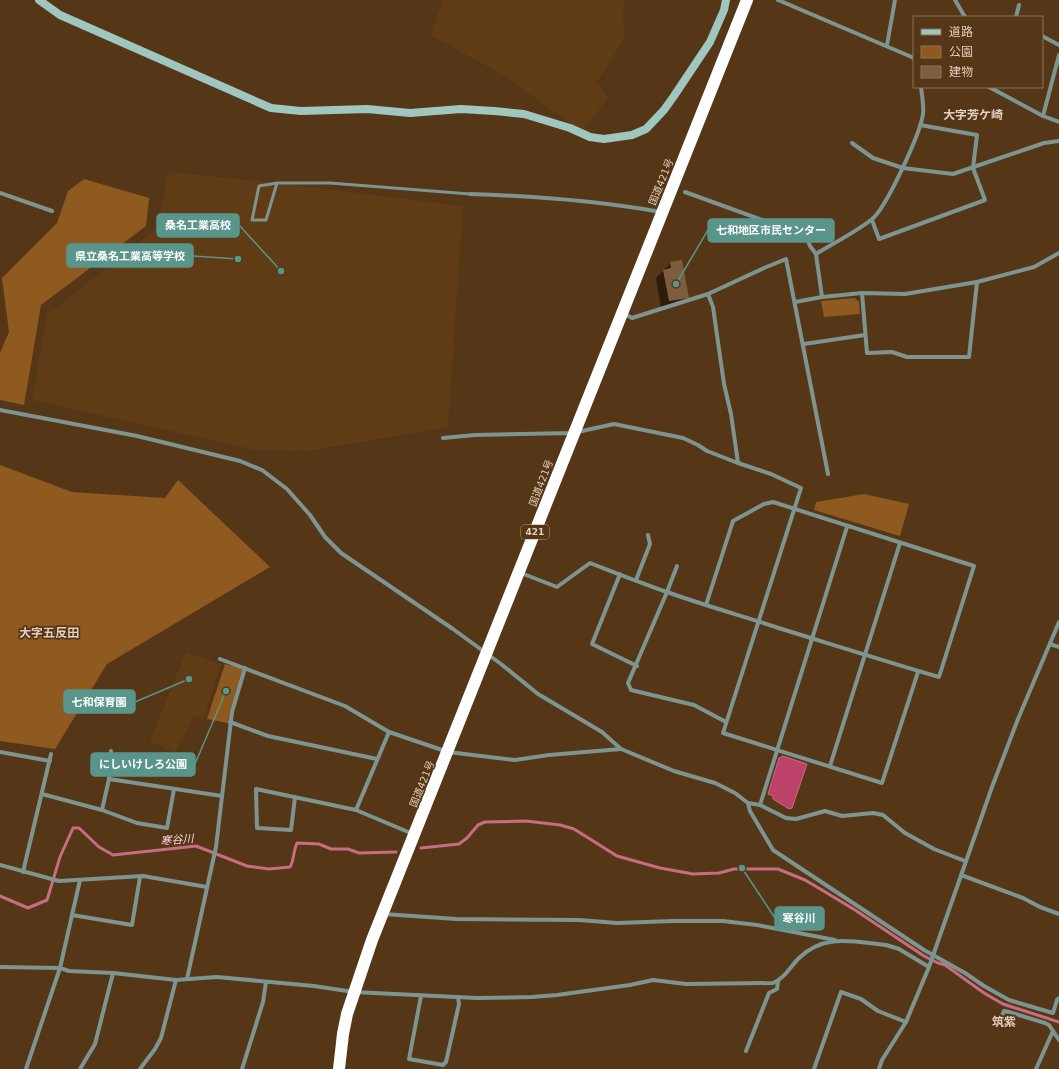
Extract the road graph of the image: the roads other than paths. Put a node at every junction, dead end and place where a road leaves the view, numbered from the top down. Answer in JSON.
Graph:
{"nodes":[{"id":1,"x":40,"y":0,"type":"edge"},
{"id":2,"x":726,"y":0,"type":"edge"},
{"id":3,"x":747,"y":0,"type":"edge"},
{"id":4,"x":778,"y":0,"type":"edge"},
{"id":5,"x":895,"y":0,"type":"edge"},
{"id":6,"x":955,"y":0,"type":"edge"},
{"id":7,"x":1019,"y":5,"type":"dead end"},
{"id":8,"x":963,"y":16,"type":"edge"},
{"id":9,"x":1016,"y":16,"type":"edge"},
{"id":10,"x":1043,"y":37,"type":"edge"},
{"id":11,"x":888,"y":45,"type":"junction"},
{"id":12,"x":1059,"y":45,"type":"edge"},
{"id":13,"x":1059,"y":55,"type":"edge"},
{"id":14,"x":913,"y":58,"type":"edge"},
{"id":15,"x":921,"y":88,"type":"edge"},
{"id":16,"x":991,"y":88,"type":"edge"},
{"id":17,"x":1043,"y":116,"type":"junction"},
{"id":18,"x":1059,"y":122,"type":"edge"},
{"id":19,"x":920,"y":125,"type":"junction"},
{"id":20,"x":1059,"y":141,"type":"edge"},
{"id":21,"x":852,"y":143,"type":"dead end"},
{"id":22,"x":903,"y":168,"type":"junction"},
{"id":23,"x":972,"y":168,"type":"junction"},
{"id":24,"x":277,"y":183,"type":"junction"},
{"id":25,"x":685,"y":192,"type":"dead end"},
{"id":26,"x":0,"y":193,"type":"edge"},
{"id":27,"x":470,"y":194,"type":"joint"},
{"id":28,"x":52,"y":211,"type":"dead end"},
{"id":29,"x":662,"y":212,"type":"junction"},
{"id":30,"x":872,"y":220,"type":"junction"},
{"id":31,"x":1059,"y":253,"type":"edge"},
{"id":32,"x":816,"y":254,"type":"junction"},
{"id":33,"x":977,"y":282,"type":"junction"},
{"id":34,"x":862,"y":293,"type":"junction"},
{"id":35,"x":708,"y":294,"type":"junction"},
{"id":36,"x":822,"y":298,"type":"junction"},
{"id":37,"x":796,"y":302,"type":"junction"},
{"id":38,"x":622,"y":312,"type":"junction"},
{"id":39,"x":865,"y":335,"type":"junction"},
{"id":40,"x":804,"y":344,"type":"junction"},
{"id":41,"x":0,"y":410,"type":"edge"},
{"id":42,"x":573,"y":433,"type":"junction"},
{"id":43,"x":443,"y":438,"type":"dead end"},
{"id":44,"x":738,"y":463,"type":"junction"},
{"id":45,"x":828,"y":474,"type":"dead end"},
{"id":46,"x":794,"y":509,"type":"junction"},
{"id":47,"x":848,"y":527,"type":"junction"},
{"id":48,"x":648,"y":535,"type":"dead end"},
{"id":49,"x":900,"y":543,"type":"junction"},
{"id":50,"x":677,"y":566,"type":"dead end"},
{"id":51,"x":519,"y":572,"type":"junction"},
{"id":52,"x":620,"y":574,"type":"junction"},
{"id":53,"x":636,"y":580,"type":"junction"},
{"id":54,"x":667,"y":592,"type":"junction"},
{"id":55,"x":706,"y":605,"type":"junction"},
{"id":56,"x":758,"y":621,"type":"junction"},
{"id":57,"x":1059,"y":622,"type":"edge"},
{"id":58,"x":812,"y":638,"type":"junction"},
{"id":59,"x":1050,"y":644,"type":"junction"},
{"id":60,"x":1059,"y":647,"type":"edge"},
{"id":61,"x":486,"y":654,"type":"junction"},
{"id":62,"x":864,"y":654,"type":"junction"},
{"id":63,"x":220,"y":659,"type":"dead end"},
{"id":64,"x":637,"y":666,"type":"junction"},
{"id":65,"x":245,"y":668,"type":"junction"},
{"id":66,"x":918,"y":672,"type":"junction"},
{"id":67,"x":230,"y":722,"type":"junction"},
{"id":68,"x":726,"y":722,"type":"junction"},
{"id":69,"x":389,"y":732,"type":"junction"},
{"id":70,"x":620,"y":749,"type":"junction"},
{"id":71,"x":777,"y":750,"type":"junction"},
{"id":72,"x":111,"y":751,"type":"dead end"},
{"id":73,"x":0,"y":752,"type":"edge"},
{"id":74,"x":448,"y":752,"type":"junction"},
{"id":75,"x":51,"y":754,"type":"dead end"},
{"id":76,"x":378,"y":760,"type":"junction"},
{"id":77,"x":50,"y":761,"type":"junction"},
{"id":78,"x":830,"y":766,"type":"junction"},
{"id":79,"x":109,"y":779,"type":"junction"},
{"id":80,"x":174,"y":789,"type":"junction"},
{"id":81,"x":42,"y":794,"type":"junction"},
{"id":82,"x":222,"y":796,"type":"junction"},
{"id":83,"x":295,"y":797,"type":"junction"},
{"id":84,"x":748,"y":803,"type":"junction"},
{"id":85,"x":760,"y":805,"type":"junction"},
{"id":86,"x":102,"y":810,"type":"junction"},
{"id":87,"x":356,"y":810,"type":"junction"},
{"id":88,"x":415,"y":834,"type":"junction"},
{"id":89,"x":965,"y":861,"type":"junction"},
{"id":90,"x":0,"y":865,"type":"edge"},
{"id":91,"x":23,"y":872,"type":"junction"},
{"id":92,"x":961,"y":875,"type":"junction"},
{"id":93,"x":140,"y":877,"type":"junction"},
{"id":94,"x":80,"y":880,"type":"junction"},
{"id":95,"x":207,"y":887,"type":"junction"},
{"id":96,"x":383,"y":914,"type":"junction"},
{"id":97,"x":1059,"y":914,"type":"edge"},
{"id":98,"x":72,"y":915,"type":"junction"},
{"id":99,"x":835,"y":940,"type":"junction"},
{"id":100,"x":933,"y":955,"type":"junction"},
{"id":101,"x":929,"y":966,"type":"junction"},
{"id":102,"x":0,"y":967,"type":"edge"},
{"id":103,"x":60,"y":968,"type":"junction"},
{"id":104,"x":113,"y":973,"type":"junction"},
{"id":105,"x":187,"y":978,"type":"junction"},
{"id":106,"x":176,"y":980,"type":"junction"},
{"id":107,"x":778,"y":981,"type":"junction"},
{"id":108,"x":266,"y":982,"type":"junction"},
{"id":109,"x":354,"y":992,"type":"junction"},
{"id":110,"x":421,"y":996,"type":"junction"},
{"id":111,"x":458,"y":998,"type":"junction"},
{"id":112,"x":1059,"y":998,"type":"edge"},
{"id":113,"x":906,"y":1022,"type":"junction"},
{"id":114,"x":998,"y":1025,"type":"dead end"},
{"id":115,"x":1053,"y":1031,"type":"junction"},
{"id":116,"x":1059,"y":1040,"type":"edge"},
{"id":117,"x":746,"y":1051,"type":"dead end"},
{"id":118,"x":26,"y":1069,"type":"edge"},
{"id":119,"x":80,"y":1069,"type":"edge"},
{"id":120,"x":140,"y":1069,"type":"edge"},
{"id":121,"x":242,"y":1069,"type":"edge"},
{"id":122,"x":339,"y":1069,"type":"edge"},
{"id":123,"x":814,"y":1069,"type":"edge"},
{"id":124,"x":879,"y":1069,"type":"edge"},
{"id":125,"x":1036,"y":1069,"type":"edge"}],
"edges":[{"from":1,"to":2,"type":"street"},
{"from":3,"to":29,"type":"highway","name":"国道421号","number":"421"},
{"from":4,"to":11,"type":"street"},
{"from":5,"to":11,"type":"street"},
{"from":6,"to":8,"type":"street"},
{"from":7,"to":9,"type":"street"},
{"from":10,"to":12,"type":"street"},
{"from":11,"to":14,"type":"street"},
{"from":13,"to":17,"type":"street"},
{"from":15,"to":19,"type":"street"},
{"from":16,"to":17,"type":"street"},
{"from":17,"to":18,"type":"street"},
{"from":19,"to":22,"type":"street"},
{"from":19,"to":23,"type":"street"},
{"from":20,"to":23,"type":"street"},
{"from":21,"to":22,"type":"street"},
{"from":22,"to":23,"type":"street"},
{"from":22,"to":30,"type":"street"},
{"from":23,"to":30,"type":"street"},
{"from":24,"to":24,"type":"lane"},
{"from":24,"to":27,"type":"lane"},
{"from":25,"to":32,"type":"street"},
{"from":26,"to":28,"type":"street"},
{"from":27,"to":29,"type":"street"},
{"from":29,"to":38,"type":"highway","name":"国道421号","number":"421"},
{"from":30,"to":32,"type":"street"},
{"from":31,"to":33,"type":"street"},
{"from":32,"to":36,"type":"street"},
{"from":33,"to":34,"type":"street"},
{"from":33,"to":39,"type":"street"},
{"from":34,"to":36,"type":"street"},
{"from":34,"to":39,"type":"street"},
{"from":35,"to":37,"type":"street"},
{"from":35,"to":38,"type":"street"},
{"from":35,"to":44,"type":"street"},
{"from":36,"to":37,"type":"street"},
{"from":37,"to":40,"type":"street"},
{"from":38,"to":42,"type":"highway","name":"国道421号","number":"421"},
{"from":39,"to":40,"type":"street"},
{"from":40,"to":45,"type":"street"},
{"from":41,"to":61,"type":"street"},
{"from":42,"to":43,"type":"street"},
{"from":42,"to":44,"type":"street"},
{"from":42,"to":51,"type":"highway","name":"国道421号","number":"421"},
{"from":44,"to":46,"type":"street"},
{"from":46,"to":47,"type":"street"},
{"from":46,"to":55,"type":"street"},
{"from":46,"to":56,"type":"street"},
{"from":47,"to":49,"type":"street"},
{"from":47,"to":58,"type":"street"},
{"from":48,"to":53,"type":"street"},
{"from":49,"to":62,"type":"street"},
{"from":49,"to":66,"type":"street"},
{"from":50,"to":54,"type":"street"},
{"from":51,"to":52,"type":"street"},
{"from":51,"to":61,"type":"highway","name":"国道421号","number":"421"},
{"from":52,"to":53,"type":"street"},
{"from":52,"to":64,"type":"street"},
{"from":53,"to":54,"type":"street"},
{"from":54,"to":55,"type":"street"},
{"from":54,"to":64,"type":"street"},
{"from":55,"to":56,"type":"street"},
{"from":56,"to":58,"type":"street"},
{"from":56,"to":68,"type":"street"},
{"from":57,"to":59,"type":"street"},
{"from":58,"to":62,"type":"street"},
{"from":58,"to":71,"type":"street"},
{"from":59,"to":60,"type":"street"},
{"from":59,"to":89,"type":"street"},
{"from":61,"to":70,"type":"street"},
{"from":61,"to":74,"type":"highway","name":"国道421号","number":"421"},
{"from":62,"to":66,"type":"street"},
{"from":62,"to":78,"type":"street"},
{"from":63,"to":65,"type":"street"},
{"from":64,"to":68,"type":"street"},
{"from":65,"to":67,"type":"street"},
{"from":65,"to":69,"type":"street"},
{"from":66,"to":78,"type":"street"},
{"from":67,"to":76,"type":"street"},
{"from":67,"to":82,"type":"street"},
{"from":68,"to":71,"type":"street"},
{"from":69,"to":74,"type":"street"},
{"from":69,"to":76,"type":"street"},
{"from":70,"to":74,"type":"street"},
{"from":70,"to":84,"type":"street"},
{"from":71,"to":78,"type":"street"},
{"from":71,"to":85,"type":"street"},
{"from":72,"to":79,"type":"street"},
{"from":73,"to":77,"type":"street"},
{"from":74,"to":88,"type":"highway","name":"国道421号","number":"421"},
{"from":75,"to":77,"type":"street"},
{"from":76,"to":87,"type":"street"},
{"from":77,"to":81,"type":"street"},
{"from":79,"to":80,"type":"street"},
{"from":79,"to":86,"type":"street"},
{"from":80,"to":82,"type":"street"},
{"from":80,"to":86,"type":"street"},
{"from":81,"to":86,"type":"street"},
{"from":81,"to":91,"type":"street"},
{"from":82,"to":95,"type":"street"},
{"from":83,"to":83,"type":"street"},
{"from":83,"to":87,"type":"street"},
{"from":84,"to":85,"type":"street"},
{"from":84,"to":100,"type":"street"},
{"from":85,"to":89,"type":"street"},
{"from":87,"to":88,"type":"street"},
{"from":88,"to":96,"type":"highway","name":"国道421号","number":"421"},
{"from":89,"to":92,"type":"street"},
{"from":90,"to":91,"type":"street"},
{"from":91,"to":94,"type":"street"},
{"from":92,"to":97,"type":"street"},
{"from":92,"to":100,"type":"street"},
{"from":93,"to":94,"type":"street"},
{"from":93,"to":95,"type":"street"},
{"from":93,"to":98,"type":"street"},
{"from":94,"to":98,"type":"street"},
{"from":95,"to":105,"type":"street"},
{"from":96,"to":99,"type":"street"},
{"from":96,"to":109,"type":"highway","name":"国道421号","number":"421"},
{"from":98,"to":103,"type":"street"},
{"from":99,"to":101,"type":"street"},
{"from":99,"to":107,"type":"street"},
{"from":100,"to":101,"type":"street"},
{"from":100,"to":112,"type":"street"},
{"from":101,"to":113,"type":"street"},
{"from":102,"to":103,"type":"street"},
{"from":103,"to":104,"type":"street"},
{"from":103,"to":118,"type":"street"},
{"from":104,"to":106,"type":"street"},
{"from":104,"to":119,"type":"street"},
{"from":105,"to":106,"type":"street"},
{"from":105,"to":108,"type":"street"},
{"from":106,"to":120,"type":"street"},
{"from":107,"to":111,"type":"street"},
{"from":107,"to":117,"type":"street"},
{"from":108,"to":109,"type":"street"},
{"from":108,"to":121,"type":"street"},
{"from":109,"to":110,"type":"street"},
{"from":109,"to":122,"type":"highway","name":"国道421号","number":"421"},
{"from":110,"to":111,"type":"street"},
{"from":110,"to":111,"type":"street"},
{"from":113,"to":123,"type":"street"},
{"from":113,"to":124,"type":"street"},
{"from":114,"to":115,"type":"street"},
{"from":115,"to":116,"type":"street"},
{"from":115,"to":125,"type":"street"}]}
